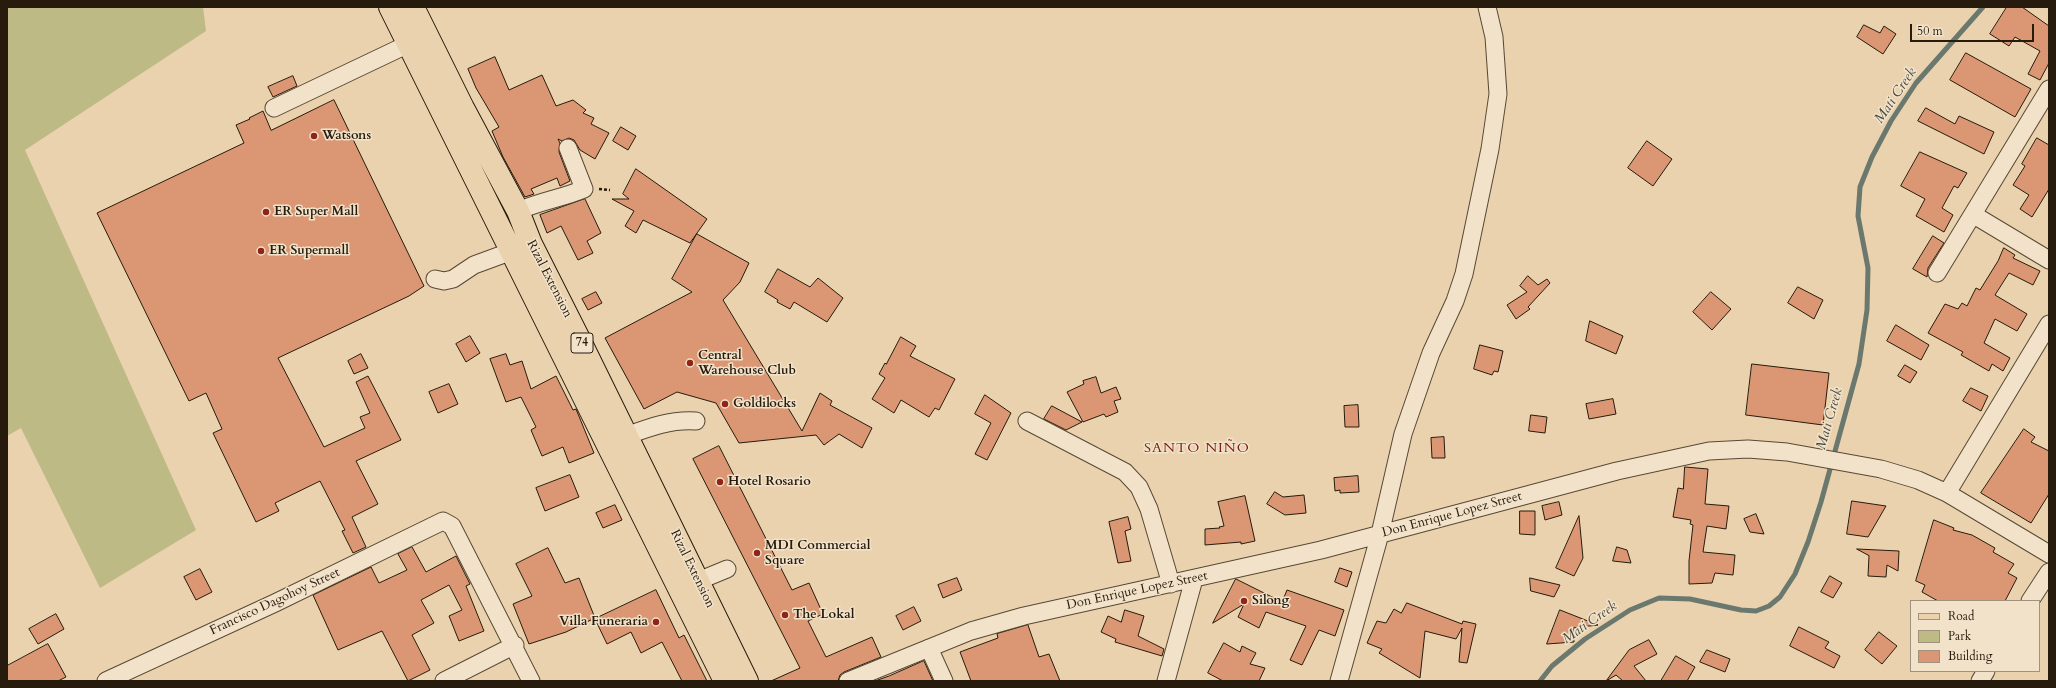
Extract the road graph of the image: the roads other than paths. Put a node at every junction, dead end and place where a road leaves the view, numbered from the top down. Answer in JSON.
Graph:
{"nodes":[{"id":1,"x":390,"y":7,"type":"edge"},
{"id":2,"x":413,"y":7,"type":"edge"},
{"id":3,"x":1487,"y":7,"type":"edge"},
{"id":4,"x":418,"y":40,"type":"junction"},
{"id":5,"x":2049,"y":89,"type":"edge"},
{"id":6,"x":274,"y":108,"type":"dead end"},
{"id":7,"x":568,"y":148,"type":"dead end"},
{"id":8,"x":518,"y":211,"type":"junction"},
{"id":9,"x":1974,"y":215,"type":"junction"},
{"id":10,"x":522,"y":247,"type":"junction"},
{"id":11,"x":2049,"y":260,"type":"edge"},
{"id":12,"x":1937,"y":274,"type":"dead end"},
{"id":13,"x":435,"y":280,"type":"dead end"},
{"id":14,"x":2049,"y":324,"type":"edge"},
{"id":15,"x":696,"y":421,"type":"dead end"},
{"id":16,"x":1027,"y":421,"type":"dead end"},
{"id":17,"x":617,"y":439,"type":"junction"},
{"id":18,"x":628,"y":461,"type":"junction"},
{"id":19,"x":1947,"y":493,"type":"junction"},
{"id":20,"x":1380,"y":534,"type":"junction"},
{"id":21,"x":2049,"y":554,"type":"edge"},
{"id":22,"x":727,"y":569,"type":"dead end"},
{"id":23,"x":2049,"y":572,"type":"edge"},
{"id":24,"x":1194,"y":579,"type":"junction"},
{"id":25,"x":698,"y":581,"type":"junction"},
{"id":26,"x":1171,"y":584,"type":"junction"},
{"id":27,"x":2031,"y":600,"type":"edge"},
{"id":28,"x":515,"y":645,"type":"junction"},
{"id":29,"x":929,"y":648,"type":"junction"},
{"id":30,"x":1985,"y":672,"type":"edge"},
{"id":31,"x":106,"y":681,"type":"edge"},
{"id":32,"x":444,"y":681,"type":"edge"},
{"id":33,"x":532,"y":681,"type":"edge"},
{"id":34,"x":725,"y":681,"type":"edge"},
{"id":35,"x":747,"y":681,"type":"edge"},
{"id":36,"x":848,"y":681,"type":"edge"},
{"id":37,"x":944,"y":681,"type":"edge"},
{"id":38,"x":1166,"y":681,"type":"edge"},
{"id":39,"x":1339,"y":681,"type":"edge"},
{"id":40,"x":1980,"y":681,"type":"edge"}],
"edges":[{"from":1,"to":4,"type":"main road","name":"Rizal Extension","number":"74"},
{"from":2,"to":4,"type":"main road","name":"Rizal Extension","number":"74"},
{"from":3,"to":20,"type":"street"},
{"from":4,"to":6,"type":"street"},
{"from":4,"to":8,"type":"main road","name":"Rizal Extension","number":"74"},
{"from":4,"to":10,"type":"main road","name":"Rizal Extension","number":"74"},
{"from":5,"to":9,"type":"street"},
{"from":7,"to":8,"type":"street"},
{"from":8,"to":10,"type":"main road","name":"Rizal Extension","number":"74"},
{"from":9,"to":11,"type":"street"},
{"from":9,"to":12,"type":"street"},
{"from":10,"to":13,"type":"street"},
{"from":10,"to":17,"type":"main road","name":"Rizal Extension","number":"74"},
{"from":14,"to":19,"type":"street"},
{"from":15,"to":17,"type":"street"},
{"from":16,"to":26,"type":"street"},
{"from":17,"to":18,"type":"main road","name":"Rizal Extension","number":"74"},
{"from":18,"to":25,"type":"main road","name":"Rizal Extension","number":"74"},
{"from":18,"to":34,"type":"main road","name":"Rizal Extension","number":"74"},
{"from":19,"to":20,"type":"street","name":"Don Enrique Lopez Street"},
{"from":19,"to":21,"type":"street","name":"Don Enrique Lopez Street"},
{"from":20,"to":24,"type":"street","name":"Don Enrique Lopez Street"},
{"from":20,"to":39,"type":"street"},
{"from":22,"to":25,"type":"street"},
{"from":23,"to":27,"type":"street"},
{"from":24,"to":26,"type":"street","name":"Don Enrique Lopez Street"},
{"from":24,"to":38,"type":"street"},
{"from":25,"to":35,"type":"main road","name":"Rizal Extension","number":"74"},
{"from":26,"to":29,"type":"street","name":"Don Enrique Lopez Street"},
{"from":28,"to":31,"type":"street","name":"Francisco Dagohoy Street"},
{"from":28,"to":32,"type":"street"},
{"from":28,"to":33,"type":"street"},
{"from":29,"to":36,"type":"street","name":"Don Enrique Lopez Street"},
{"from":29,"to":37,"type":"street"},
{"from":30,"to":40,"type":"street"}]}
